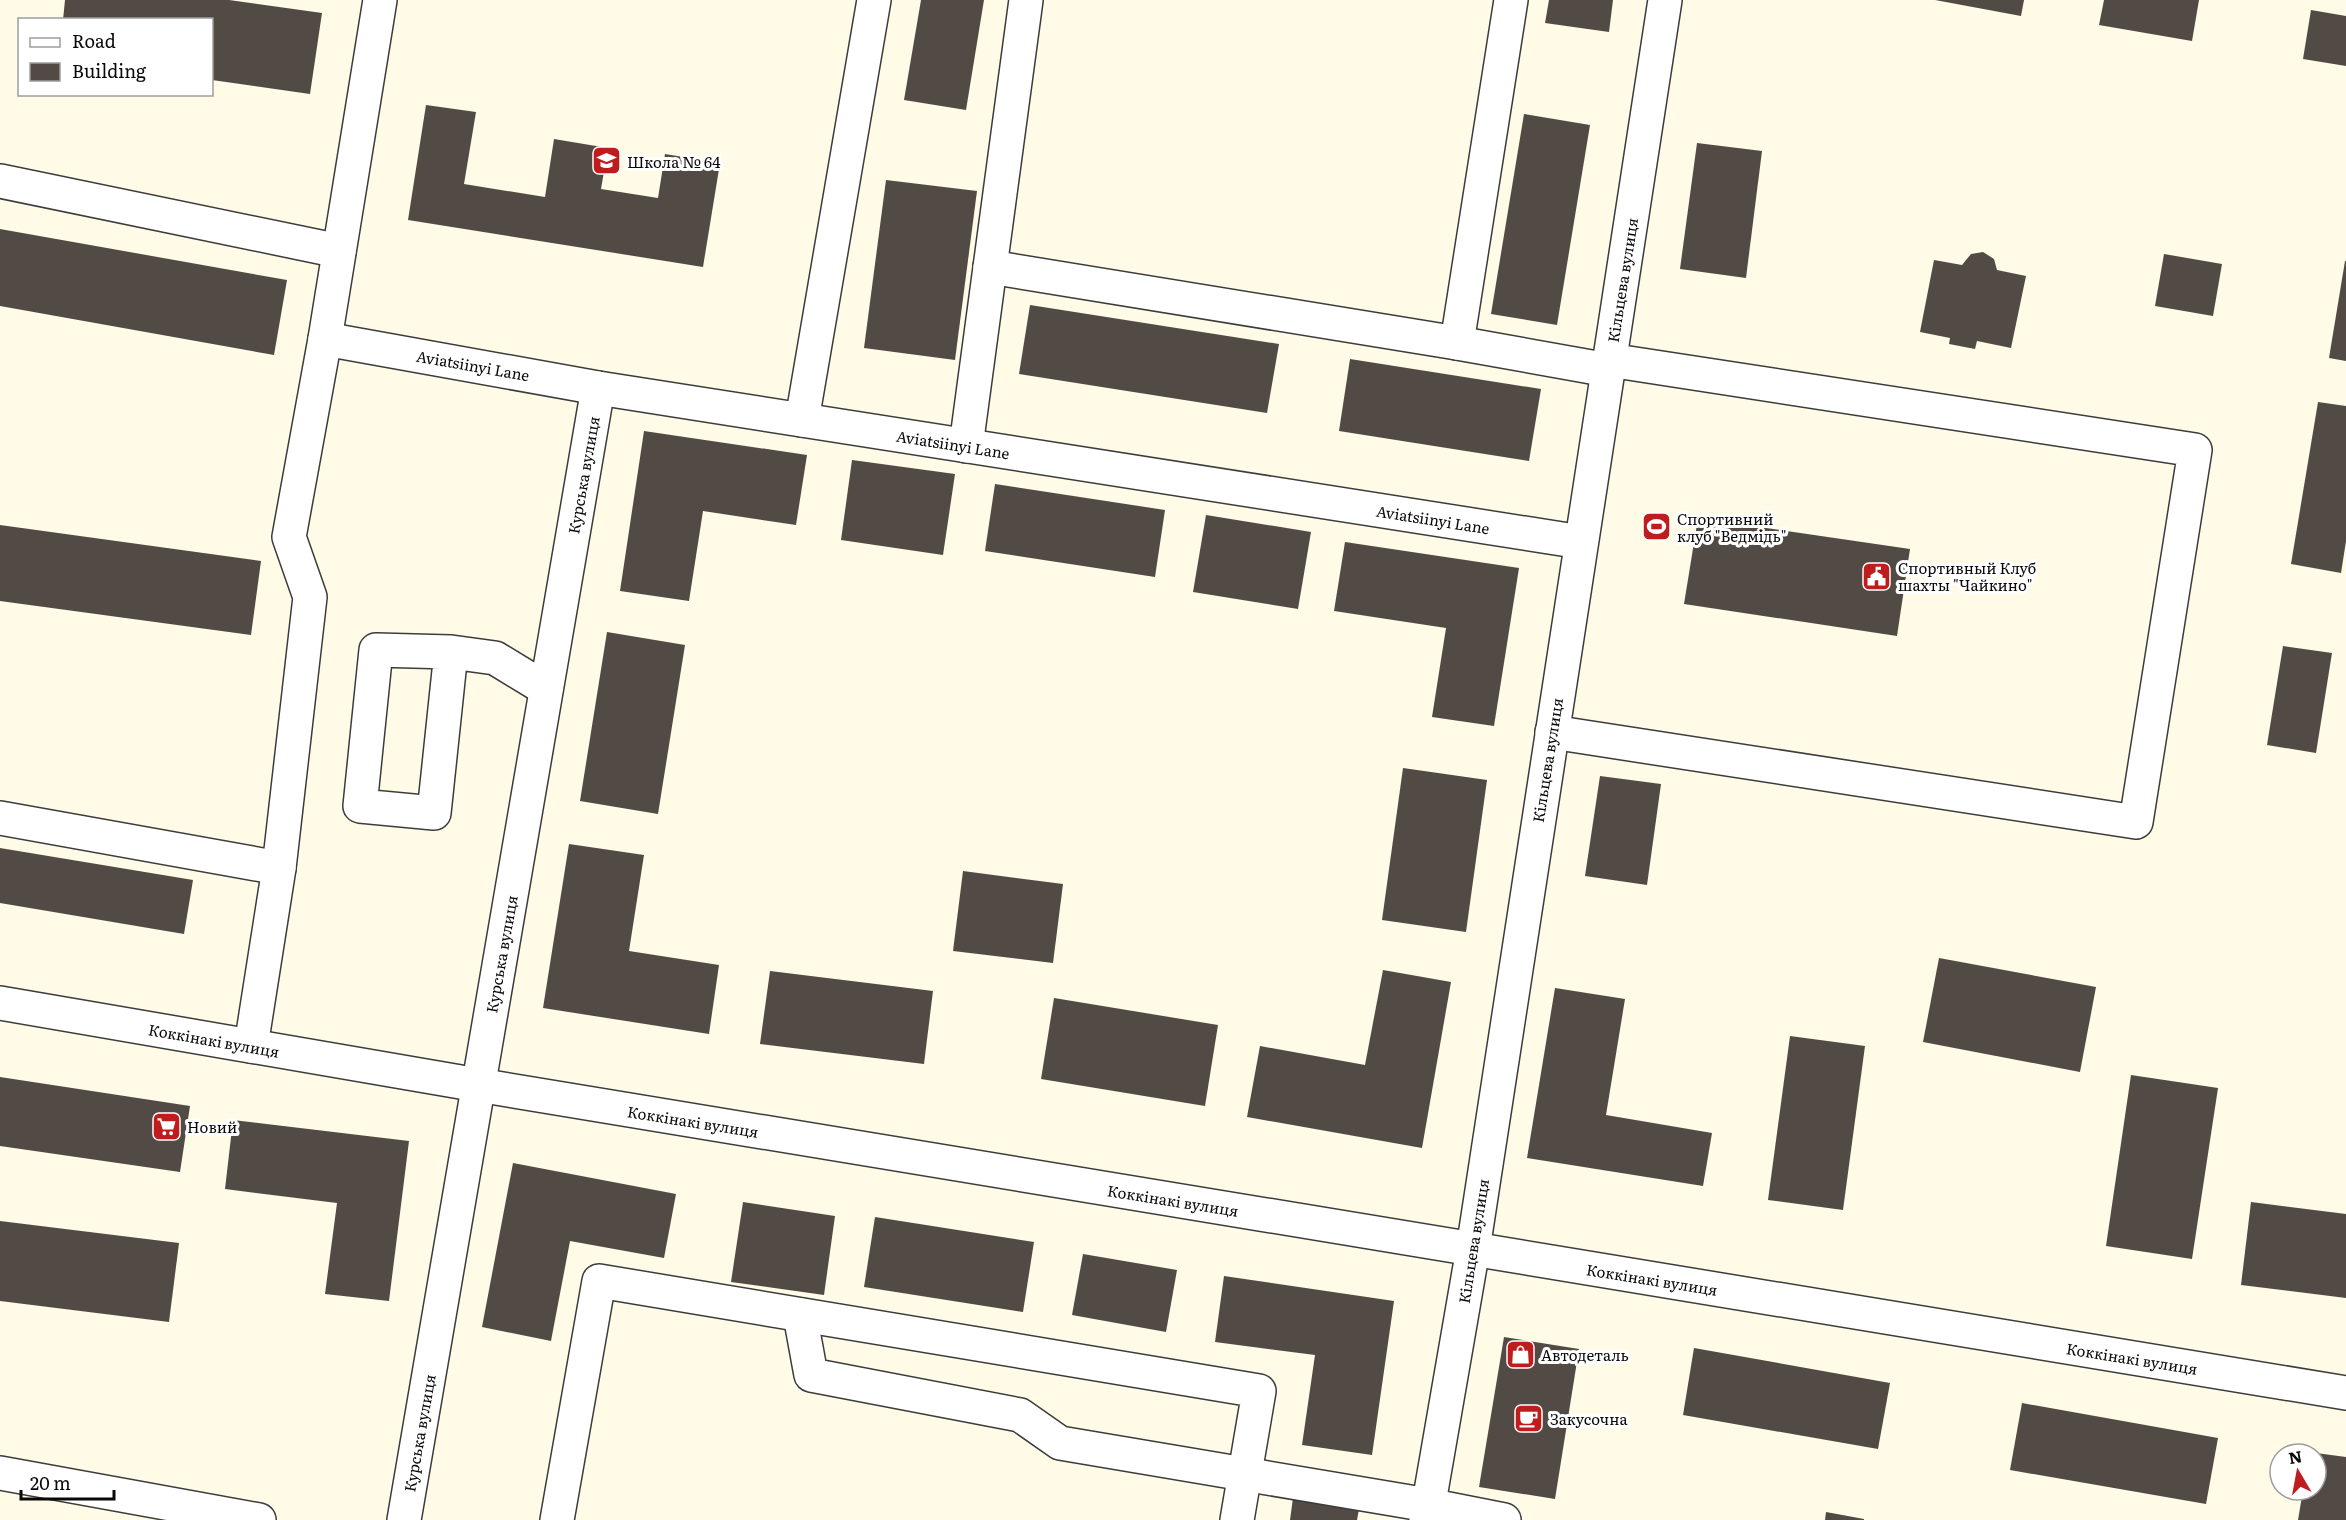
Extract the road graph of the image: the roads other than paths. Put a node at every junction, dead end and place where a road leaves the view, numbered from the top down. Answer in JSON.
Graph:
{"nodes":[{"id":1,"x":380,"y":0,"type":"edge"},
{"id":2,"x":874,"y":0,"type":"edge"},
{"id":3,"x":1026,"y":0,"type":"edge"},
{"id":4,"x":1511,"y":0,"type":"edge"},
{"id":5,"x":1665,"y":0,"type":"edge"},
{"id":6,"x":0,"y":181,"type":"edge"},
{"id":7,"x":339,"y":251,"type":"junction"},
{"id":8,"x":990,"y":267,"type":"junction"},
{"id":9,"x":325,"y":339,"type":"junction"},
{"id":10,"x":1457,"y":343,"type":"junction"},
{"id":11,"x":1609,"y":365,"type":"junction"},
{"id":12,"x":598,"y":388,"type":"junction"},
{"id":13,"x":802,"y":420,"type":"junction"},
{"id":14,"x":966,"y":446,"type":"junction"},
{"id":15,"x":1581,"y":542,"type":"junction"},
{"id":16,"x":451,"y":652,"type":"junction"},
{"id":17,"x":546,"y":689,"type":"junction"},
{"id":18,"x":1552,"y":732,"type":"junction"},
{"id":19,"x":0,"y":818,"type":"edge"},
{"id":20,"x":279,"y":867,"type":"junction"},
{"id":21,"x":0,"y":1003,"type":"edge"},
{"id":22,"x":251,"y":1046,"type":"junction"},
{"id":23,"x":478,"y":1085,"type":"junction"},
{"id":24,"x":1473,"y":1250,"type":"junction"},
{"id":25,"x":800,"y":1315,"type":"junction"},
{"id":26,"x":2346,"y":1393,"type":"edge"},
{"id":27,"x":0,"y":1473,"type":"edge"},
{"id":28,"x":1246,"y":1474,"type":"junction"},
{"id":29,"x":1427,"y":1512,"type":"edge"},
{"id":30,"x":260,"y":1520,"type":"edge"},
{"id":31,"x":404,"y":1520,"type":"edge"},
{"id":32,"x":557,"y":1520,"type":"edge"},
{"id":33,"x":1237,"y":1520,"type":"edge"},
{"id":34,"x":1504,"y":1520,"type":"edge"}],
"edges":[{"from":1,"to":7,"type":"street"},
{"from":2,"to":13,"type":"street"},
{"from":3,"to":8,"type":"street"},
{"from":4,"to":10,"type":"street"},
{"from":5,"to":11,"type":"street","name":"Кільцева вулиця"},
{"from":6,"to":7,"type":"street"},
{"from":7,"to":9,"type":"street"},
{"from":8,"to":10,"type":"street"},
{"from":8,"to":14,"type":"street"},
{"from":9,"to":12,"type":"street","name":"Aviatsiinyi Lane"},
{"from":9,"to":20,"type":"street"},
{"from":10,"to":11,"type":"street"},
{"from":11,"to":15,"type":"street","name":"Кільцева вулиця"},
{"from":11,"to":18,"type":"street"},
{"from":12,"to":13,"type":"street","name":"Aviatsiinyi Lane"},
{"from":12,"to":17,"type":"street","name":"Курська вулиця"},
{"from":13,"to":14,"type":"street","name":"Aviatsiinyi Lane"},
{"from":14,"to":15,"type":"street","name":"Aviatsiinyi Lane"},
{"from":15,"to":18,"type":"street","name":"Кільцева вулиця"},
{"from":16,"to":16,"type":"street"},
{"from":16,"to":17,"type":"street"},
{"from":17,"to":23,"type":"street","name":"Курська вулиця"},
{"from":18,"to":24,"type":"street","name":"Кільцева вулиця"},
{"from":19,"to":20,"type":"street"},
{"from":20,"to":22,"type":"street"},
{"from":21,"to":22,"type":"street","name":"Коккінакі вулиця"},
{"from":22,"to":23,"type":"street","name":"Коккінакі вулиця"},
{"from":23,"to":24,"type":"street","name":"Коккінакі вулиця"},
{"from":23,"to":31,"type":"street","name":"Курська вулиця"},
{"from":24,"to":26,"type":"street","name":"Коккінакі вулиця"},
{"from":24,"to":29,"type":"street","name":"Кільцева вулиця"},
{"from":25,"to":28,"type":"street"},
{"from":25,"to":28,"type":"street"},
{"from":25,"to":32,"type":"street"},
{"from":27,"to":30,"type":"street"},
{"from":28,"to":29,"type":"street"},
{"from":28,"to":33,"type":"street"},
{"from":29,"to":34,"type":"street"}]}
